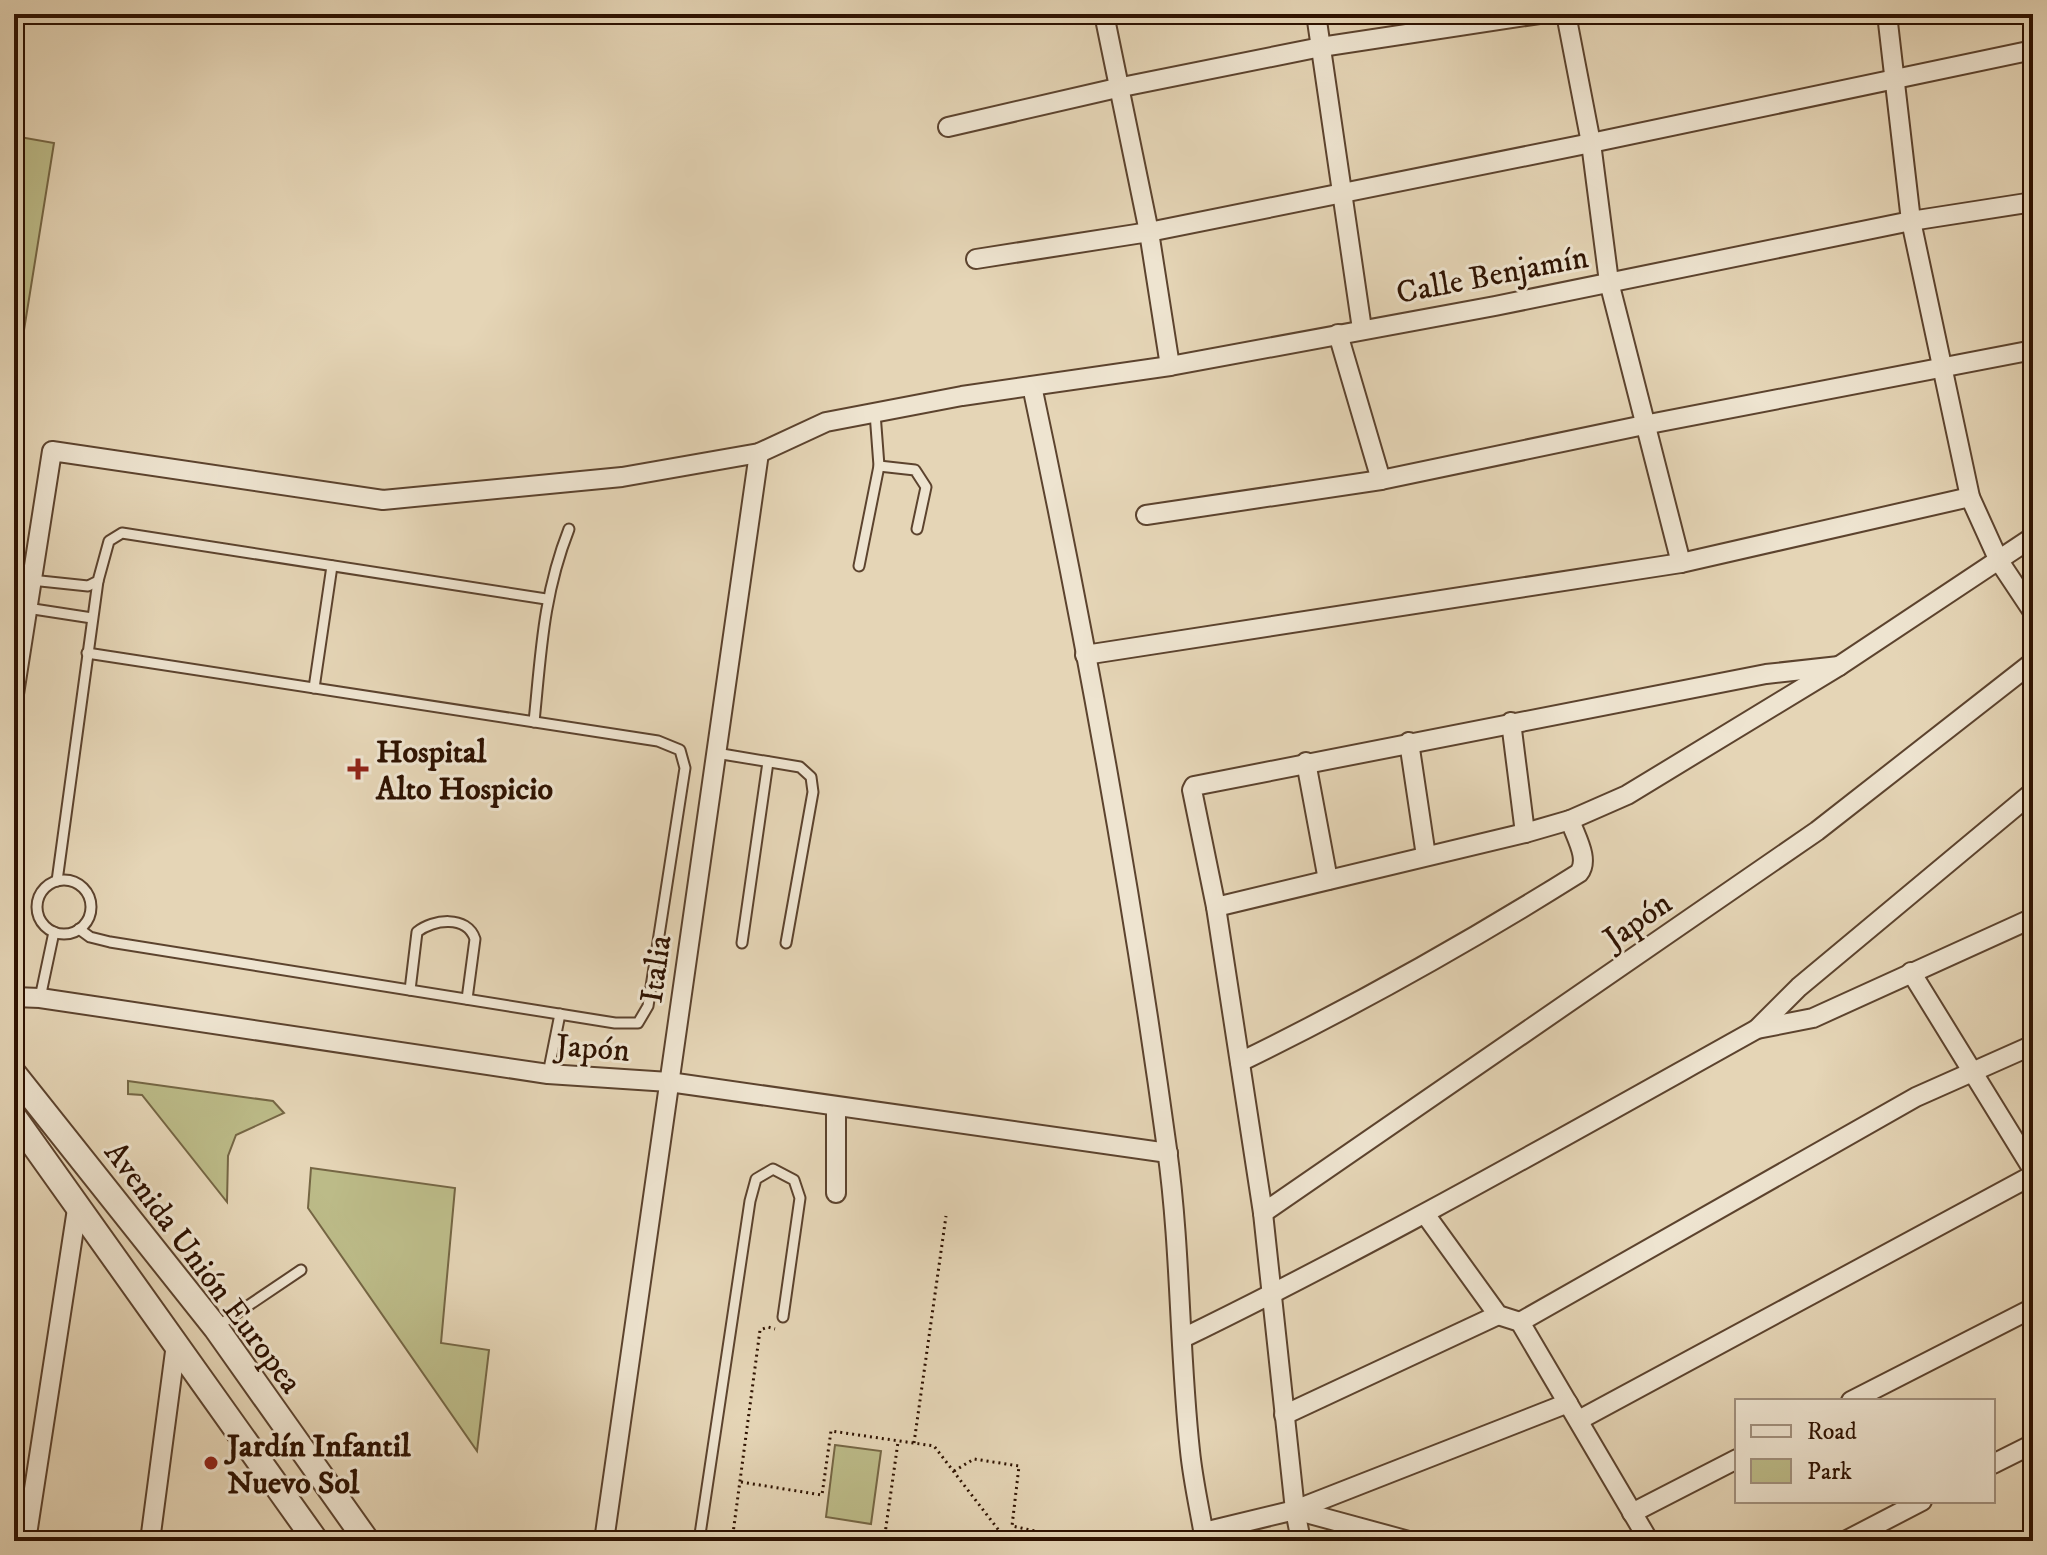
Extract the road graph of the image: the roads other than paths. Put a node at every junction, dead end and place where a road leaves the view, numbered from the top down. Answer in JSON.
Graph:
{"nodes":[{"id":1,"x":1104,"y":14,"type":"edge"},
{"id":2,"x":1316,"y":14,"type":"edge"},
{"id":3,"x":1539,"y":14,"type":"edge"},
{"id":4,"x":1566,"y":14,"type":"edge"},
{"id":5,"x":1887,"y":14,"type":"edge"},
{"id":6,"x":1321,"y":47,"type":"junction"},
{"id":7,"x":2033,"y":50,"type":"edge"},
{"id":8,"x":1896,"y":78,"type":"junction"},
{"id":9,"x":1117,"y":88,"type":"junction"},
{"id":10,"x":948,"y":127,"type":"dead end"},
{"id":11,"x":1591,"y":143,"type":"junction"},
{"id":12,"x":1341,"y":194,"type":"junction"},
{"id":13,"x":2033,"y":202,"type":"edge"},
{"id":14,"x":1911,"y":221,"type":"junction"},
{"id":15,"x":1149,"y":232,"type":"junction"},
{"id":16,"x":976,"y":259,"type":"dead end"},
{"id":17,"x":1609,"y":282,"type":"junction"},
{"id":18,"x":1362,"y":329,"type":"junction"},
{"id":19,"x":1338,"y":334,"type":"junction"},
{"id":20,"x":2033,"y":350,"type":"edge"},
{"id":21,"x":1170,"y":366,"type":"junction"},
{"id":22,"x":1941,"y":367,"type":"junction"},
{"id":23,"x":1032,"y":386,"type":"junction"},
{"id":24,"x":875,"y":413,"type":"junction"},
{"id":25,"x":1644,"y":425,"type":"junction"},
{"id":26,"x":759,"y":453,"type":"junction"},
{"id":27,"x":879,"y":466,"type":"junction"},
{"id":28,"x":1381,"y":480,"type":"junction"},
{"id":29,"x":1970,"y":497,"type":"junction"},
{"id":30,"x":1146,"y":515,"type":"dead end"},
{"id":31,"x":569,"y":529,"type":"dead end"},
{"id":32,"x":917,"y":529,"type":"dead end"},
{"id":33,"x":2033,"y":537,"type":"edge"},
{"id":34,"x":1999,"y":561,"type":"junction"},
{"id":35,"x":1681,"y":563,"type":"junction"},
{"id":36,"x":332,"y":566,"type":"junction"},
{"id":37,"x":859,"y":566,"type":"dead end"},
{"id":38,"x":31,"y":580,"type":"junction"},
{"id":39,"x":98,"y":581,"type":"junction"},
{"id":40,"x":546,"y":599,"type":"junction"},
{"id":41,"x":27,"y":608,"type":"junction"},
{"id":42,"x":2033,"y":612,"type":"edge"},
{"id":43,"x":92,"y":618,"type":"junction"},
{"id":44,"x":87,"y":653,"type":"junction"},
{"id":45,"x":1085,"y":655,"type":"junction"},
{"id":46,"x":2033,"y":662,"type":"edge"},
{"id":47,"x":1839,"y":666,"type":"junction"},
{"id":48,"x":314,"y":688,"type":"junction"},
{"id":49,"x":14,"y":694,"type":"edge"},
{"id":50,"x":534,"y":722,"type":"junction"},
{"id":51,"x":1511,"y":722,"type":"junction"},
{"id":52,"x":1409,"y":742,"type":"junction"},
{"id":53,"x":716,"y":753,"type":"junction"},
{"id":54,"x":768,"y":762,"type":"junction"},
{"id":55,"x":1306,"y":762,"type":"junction"},
{"id":56,"x":2033,"y":792,"type":"edge"},
{"id":57,"x":1570,"y":820,"type":"junction"},
{"id":58,"x":1525,"y":833,"type":"junction"},
{"id":59,"x":1426,"y":856,"type":"junction"},
{"id":60,"x":1328,"y":880,"type":"junction"},
{"id":61,"x":57,"y":881,"type":"junction"},
{"id":62,"x":1216,"y":907,"type":"junction"},
{"id":63,"x":2033,"y":918,"type":"edge"},
{"id":64,"x":79,"y":929,"type":"junction"},
{"id":65,"x":54,"y":932,"type":"junction"},
{"id":66,"x":742,"y":943,"type":"dead end"},
{"id":67,"x":786,"y":943,"type":"dead end"},
{"id":68,"x":1911,"y":972,"type":"junction"},
{"id":69,"x":410,"y":990,"type":"junction"},
{"id":70,"x":14,"y":997,"type":"edge"},
{"id":71,"x":40,"y":998,"type":"junction"},
{"id":72,"x":467,"y":999,"type":"junction"},
{"id":73,"x":560,"y":1014,"type":"junction"},
{"id":74,"x":1757,"y":1029,"type":"junction"},
{"id":75,"x":2033,"y":1045,"type":"edge"},
{"id":76,"x":1240,"y":1062,"type":"junction"},
{"id":77,"x":1972,"y":1072,"type":"junction"},
{"id":78,"x":14,"y":1074,"type":"edge"},
{"id":79,"x":548,"y":1074,"type":"junction"},
{"id":80,"x":669,"y":1082,"type":"junction"},
{"id":81,"x":836,"y":1107,"type":"junction"},
{"id":82,"x":14,"y":1117,"type":"edge"},
{"id":83,"x":1168,"y":1153,"type":"junction"},
{"id":84,"x":2033,"y":1172,"type":"edge"},
{"id":85,"x":836,"y":1193,"type":"dead end"},
{"id":86,"x":77,"y":1209,"type":"junction"},
{"id":87,"x":1263,"y":1213,"type":"junction"},
{"id":88,"x":1425,"y":1214,"type":"junction"},
{"id":89,"x":301,"y":1270,"type":"dead end"},
{"id":90,"x":1272,"y":1295,"type":"junction"},
{"id":91,"x":2033,"y":1308,"type":"edge"},
{"id":92,"x":1498,"y":1315,"type":"junction"},
{"id":93,"x":783,"y":1317,"type":"road end"},
{"id":94,"x":1520,"y":1322,"type":"junction"},
{"id":95,"x":216,"y":1328,"type":"junction"},
{"id":96,"x":1183,"y":1338,"type":"junction"},
{"id":97,"x":176,"y":1344,"type":"junction"},
{"id":98,"x":1855,"y":1399,"type":"edge"},
{"id":99,"x":1568,"y":1403,"type":"junction"},
{"id":100,"x":1284,"y":1415,"type":"junction"},
{"id":101,"x":1579,"y":1420,"type":"junction"},
{"id":102,"x":2033,"y":1444,"type":"edge"},
{"id":103,"x":1735,"y":1460,"type":"edge"},
{"id":104,"x":1995,"y":1463,"type":"edge"},
{"id":105,"x":1918,"y":1503,"type":"edge"},
{"id":106,"x":1295,"y":1510,"type":"junction"},
{"id":107,"x":1632,"y":1513,"type":"junction"},
{"id":108,"x":1204,"y":1536,"type":"edge"},
{"id":109,"x":26,"y":1541,"type":"edge"},
{"id":110,"x":150,"y":1541,"type":"edge"},
{"id":111,"x":316,"y":1541,"type":"edge"},
{"id":112,"x":367,"y":1541,"type":"edge"},
{"id":113,"x":604,"y":1541,"type":"edge"},
{"id":114,"x":699,"y":1541,"type":"edge"},
{"id":115,"x":1301,"y":1541,"type":"edge"},
{"id":116,"x":1409,"y":1541,"type":"edge"},
{"id":117,"x":1649,"y":1541,"type":"edge"},
{"id":118,"x":1845,"y":1541,"type":"edge"}],
"edges":[{"from":1,"to":9,"type":"street"},
{"from":2,"to":6,"type":"street"},
{"from":3,"to":6,"type":"street"},
{"from":4,"to":11,"type":"street"},
{"from":5,"to":8,"type":"street"},
{"from":6,"to":9,"type":"street"},
{"from":6,"to":12,"type":"street"},
{"from":7,"to":8,"type":"street"},
{"from":8,"to":11,"type":"street"},
{"from":8,"to":14,"type":"street"},
{"from":9,"to":10,"type":"street"},
{"from":9,"to":15,"type":"street"},
{"from":11,"to":12,"type":"street"},
{"from":11,"to":17,"type":"street"},
{"from":12,"to":15,"type":"street"},
{"from":12,"to":18,"type":"street"},
{"from":13,"to":14,"type":"street","name":"Calle Benjamín"},
{"from":14,"to":17,"type":"street","name":"Calle Benjamín"},
{"from":14,"to":22,"type":"street"},
{"from":15,"to":16,"type":"street"},
{"from":15,"to":21,"type":"street"},
{"from":17,"to":18,"type":"street","name":"Calle Benjamín"},
{"from":17,"to":25,"type":"street"},
{"from":18,"to":19,"type":"street","name":"Calle Benjamín"},
{"from":19,"to":21,"type":"street","name":"Calle Benjamín"},
{"from":19,"to":28,"type":"street"},
{"from":20,"to":22,"type":"street"},
{"from":21,"to":23,"type":"street","name":"Calle Benjamín"},
{"from":22,"to":25,"type":"street"},
{"from":22,"to":29,"type":"street"},
{"from":23,"to":24,"type":"street","name":"Calle Benjamín"},
{"from":23,"to":45,"type":"street"},
{"from":24,"to":26,"type":"street","name":"Calle Benjamín"},
{"from":24,"to":27,"type":"lane"},
{"from":25,"to":28,"type":"street"},
{"from":25,"to":35,"type":"street"},
{"from":26,"to":38,"type":"street","name":"Calle Benjamín"},
{"from":26,"to":53,"type":"street","name":"Italia"},
{"from":27,"to":32,"type":"lane"},
{"from":27,"to":37,"type":"lane"},
{"from":28,"to":30,"type":"street"},
{"from":29,"to":34,"type":"street"},
{"from":29,"to":35,"type":"street"},
{"from":31,"to":40,"type":"lane"},
{"from":33,"to":34,"type":"street"},
{"from":34,"to":42,"type":"street"},
{"from":34,"to":47,"type":"street"},
{"from":35,"to":45,"type":"street"},
{"from":36,"to":39,"type":"lane"},
{"from":36,"to":40,"type":"lane"},
{"from":36,"to":48,"type":"lane"},
{"from":38,"to":39,"type":"lane"},
{"from":38,"to":41,"type":"street"},
{"from":39,"to":43,"type":"lane"},
{"from":40,"to":50,"type":"lane"},
{"from":41,"to":43,"type":"lane"},
{"from":41,"to":49,"type":"street"},
{"from":43,"to":44,"type":"lane"},
{"from":44,"to":48,"type":"lane"},
{"from":44,"to":61,"type":"lane"},
{"from":45,"to":83,"type":"street"},
{"from":46,"to":87,"type":"street","name":"Japón"},
{"from":47,"to":51,"type":"street"},
{"from":47,"to":57,"type":"street"},
{"from":48,"to":50,"type":"lane"},
{"from":50,"to":73,"type":"lane"},
{"from":51,"to":52,"type":"street"},
{"from":51,"to":58,"type":"street"},
{"from":52,"to":55,"type":"street"},
{"from":52,"to":59,"type":"street"},
{"from":53,"to":54,"type":"lane"},
{"from":53,"to":80,"type":"street","name":"Italia"},
{"from":54,"to":66,"type":"lane"},
{"from":54,"to":67,"type":"lane"},
{"from":55,"to":60,"type":"street"},
{"from":55,"to":62,"type":"street"},
{"from":56,"to":74,"type":"street"},
{"from":57,"to":58,"type":"street"},
{"from":57,"to":76,"type":"street"},
{"from":58,"to":59,"type":"street"},
{"from":59,"to":60,"type":"street"},
{"from":60,"to":62,"type":"street"},
{"from":61,"to":64,"type":"lane"},
{"from":61,"to":65,"type":"lane"},
{"from":62,"to":76,"type":"street"},
{"from":63,"to":68,"type":"street"},
{"from":64,"to":65,"type":"lane"},
{"from":64,"to":69,"type":"lane"},
{"from":65,"to":71,"type":"lane"},
{"from":68,"to":74,"type":"street"},
{"from":68,"to":77,"type":"street"},
{"from":69,"to":72,"type":"lane"},
{"from":69,"to":72,"type":"lane"},
{"from":70,"to":71,"type":"street","name":"Japón"},
{"from":71,"to":79,"type":"street","name":"Japón"},
{"from":72,"to":73,"type":"lane"},
{"from":73,"to":79,"type":"lane"},
{"from":74,"to":88,"type":"street"},
{"from":75,"to":77,"type":"street"},
{"from":76,"to":87,"type":"street"},
{"from":77,"to":84,"type":"street"},
{"from":77,"to":94,"type":"street"},
{"from":78,"to":95,"type":"street","name":"Avenida Unión Europea"},
{"from":79,"to":80,"type":"street","name":"Japón"},
{"from":80,"to":81,"type":"street","name":"Japón"},
{"from":80,"to":113,"type":"street","name":"Italia"},
{"from":81,"to":83,"type":"street","name":"Japón"},
{"from":81,"to":85,"type":"street"},
{"from":82,"to":86,"type":"street","name":"Avenida Unión Europea"},
{"from":83,"to":96,"type":"street"},
{"from":84,"to":101,"type":"street"},
{"from":86,"to":97,"type":"street","name":"Avenida Unión Europea"},
{"from":86,"to":109,"type":"street"},
{"from":87,"to":90,"type":"street"},
{"from":88,"to":90,"type":"street"},
{"from":88,"to":92,"type":"street"},
{"from":89,"to":95,"type":"lane"},
{"from":90,"to":96,"type":"street"},
{"from":90,"to":100,"type":"street"},
{"from":91,"to":98,"type":"street"},
{"from":92,"to":94,"type":"street"},
{"from":92,"to":100,"type":"street"},
{"from":93,"to":114,"type":"lane"},
{"from":94,"to":99,"type":"street"},
{"from":95,"to":112,"type":"street","name":"Avenida Unión Europea"},
{"from":96,"to":108,"type":"street"},
{"from":97,"to":110,"type":"street"},
{"from":97,"to":111,"type":"street","name":"Avenida Unión Europea"},
{"from":99,"to":101,"type":"street"},
{"from":99,"to":106,"type":"street"},
{"from":100,"to":106,"type":"street"},
{"from":101,"to":107,"type":"street"},
{"from":102,"to":104,"type":"street"},
{"from":103,"to":107,"type":"street"},
{"from":105,"to":118,"type":"street"},
{"from":106,"to":108,"type":"street"},
{"from":106,"to":115,"type":"street"},
{"from":106,"to":116,"type":"street"},
{"from":107,"to":117,"type":"street"}]}
